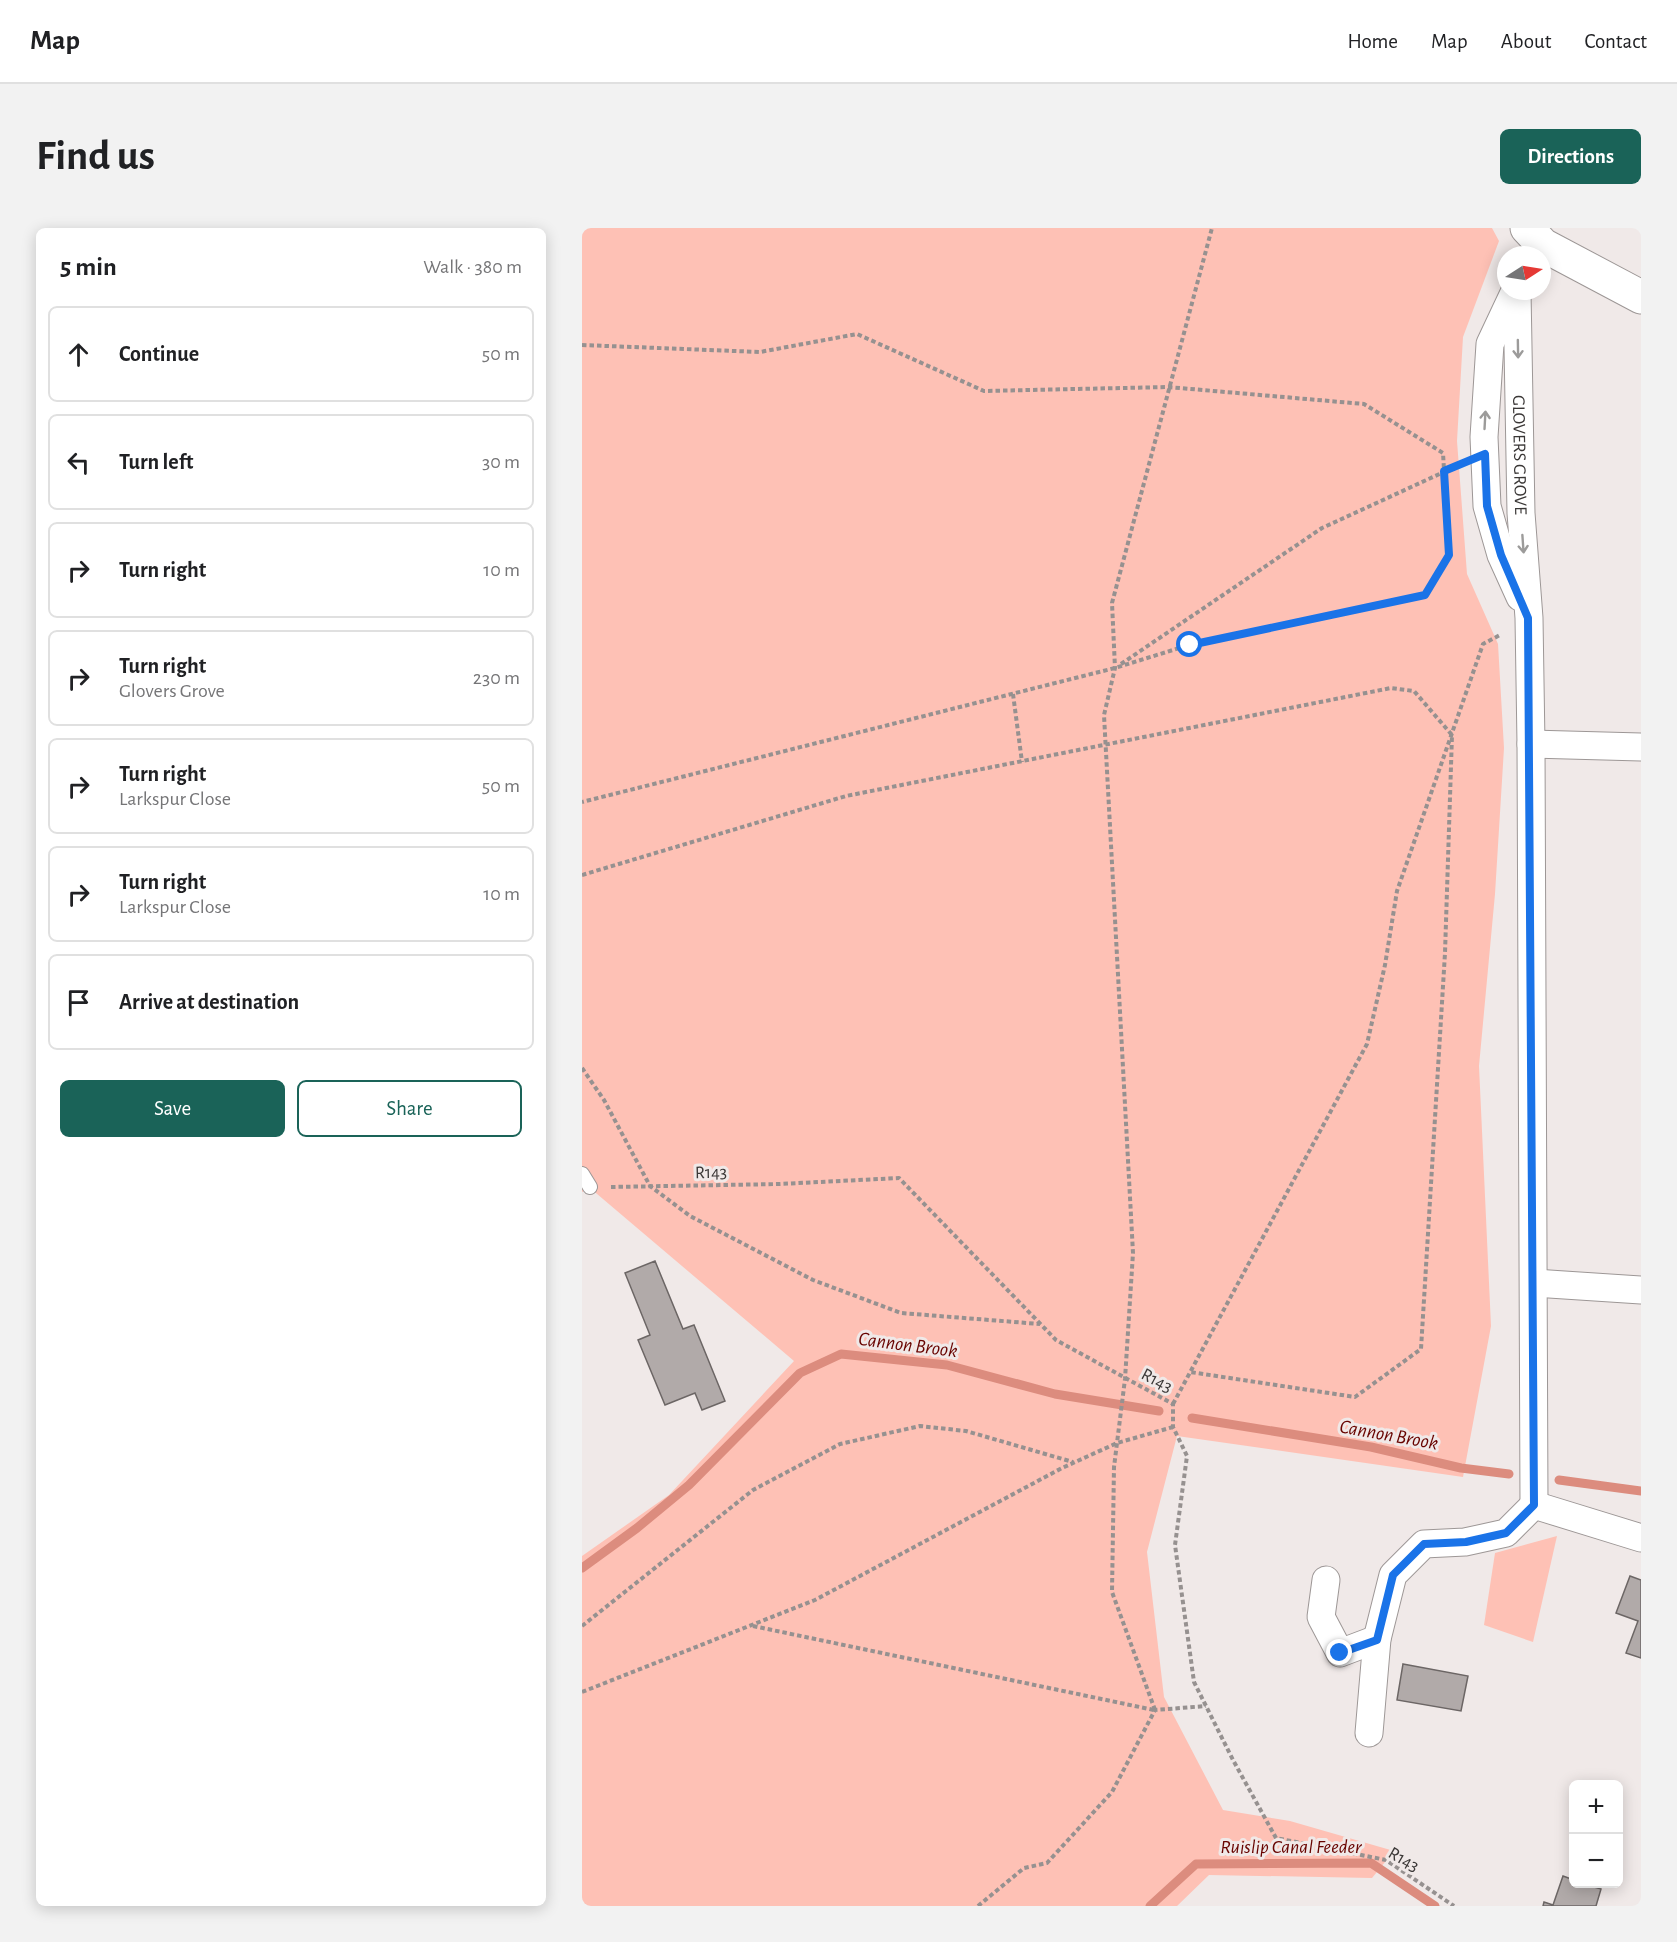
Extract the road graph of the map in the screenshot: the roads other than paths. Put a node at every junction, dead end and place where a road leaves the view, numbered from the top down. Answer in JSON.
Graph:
{"nodes":[{"id":1,"x":1536,"y":243,"type":"edge"},
{"id":2,"x":1641,"y":297,"type":"edge"},
{"id":3,"x":1512,"y":300,"type":"edge"},
{"id":4,"x":1516,"y":300,"type":"edge"},
{"id":5,"x":1528,"y":618,"type":"junction"},
{"id":6,"x":1531,"y":744,"type":"junction"},
{"id":7,"x":1641,"y":747,"type":"edge"},
{"id":8,"x":582,"y":1174,"type":"edge"},
{"id":9,"x":590,"y":1188,"type":"road end"},
{"id":10,"x":1534,"y":1283,"type":"junction"},
{"id":11,"x":1641,"y":1290,"type":"edge"},
{"id":12,"x":1534,"y":1505,"type":"junction"},
{"id":13,"x":1641,"y":1538,"type":"edge"},
{"id":14,"x":1326,"y":1580,"type":"dead end"},
{"id":15,"x":1377,"y":1640,"type":"junction"},
{"id":16,"x":1369,"y":1733,"type":"dead end"}],
"edges":[{"from":1,"to":2,"type":"street"},
{"from":5,"to":3,"type":"street","name":"GLOVERS GROVE","one_way":true},
{"from":4,"to":5,"type":"street","name":"GLOVERS GROVE","one_way":true},
{"from":5,"to":6,"type":"street","name":"GLOVERS GROVE"},
{"from":6,"to":7,"type":"street"},
{"from":6,"to":10,"type":"street","name":"GLOVERS GROVE"},
{"from":8,"to":9,"type":"lane"},
{"from":10,"to":11,"type":"street"},
{"from":10,"to":12,"type":"street","name":"GLOVERS GROVE"},
{"from":12,"to":13,"type":"street"},
{"from":12,"to":15,"type":"street"},
{"from":14,"to":15,"type":"street"},
{"from":15,"to":16,"type":"street"}]}
